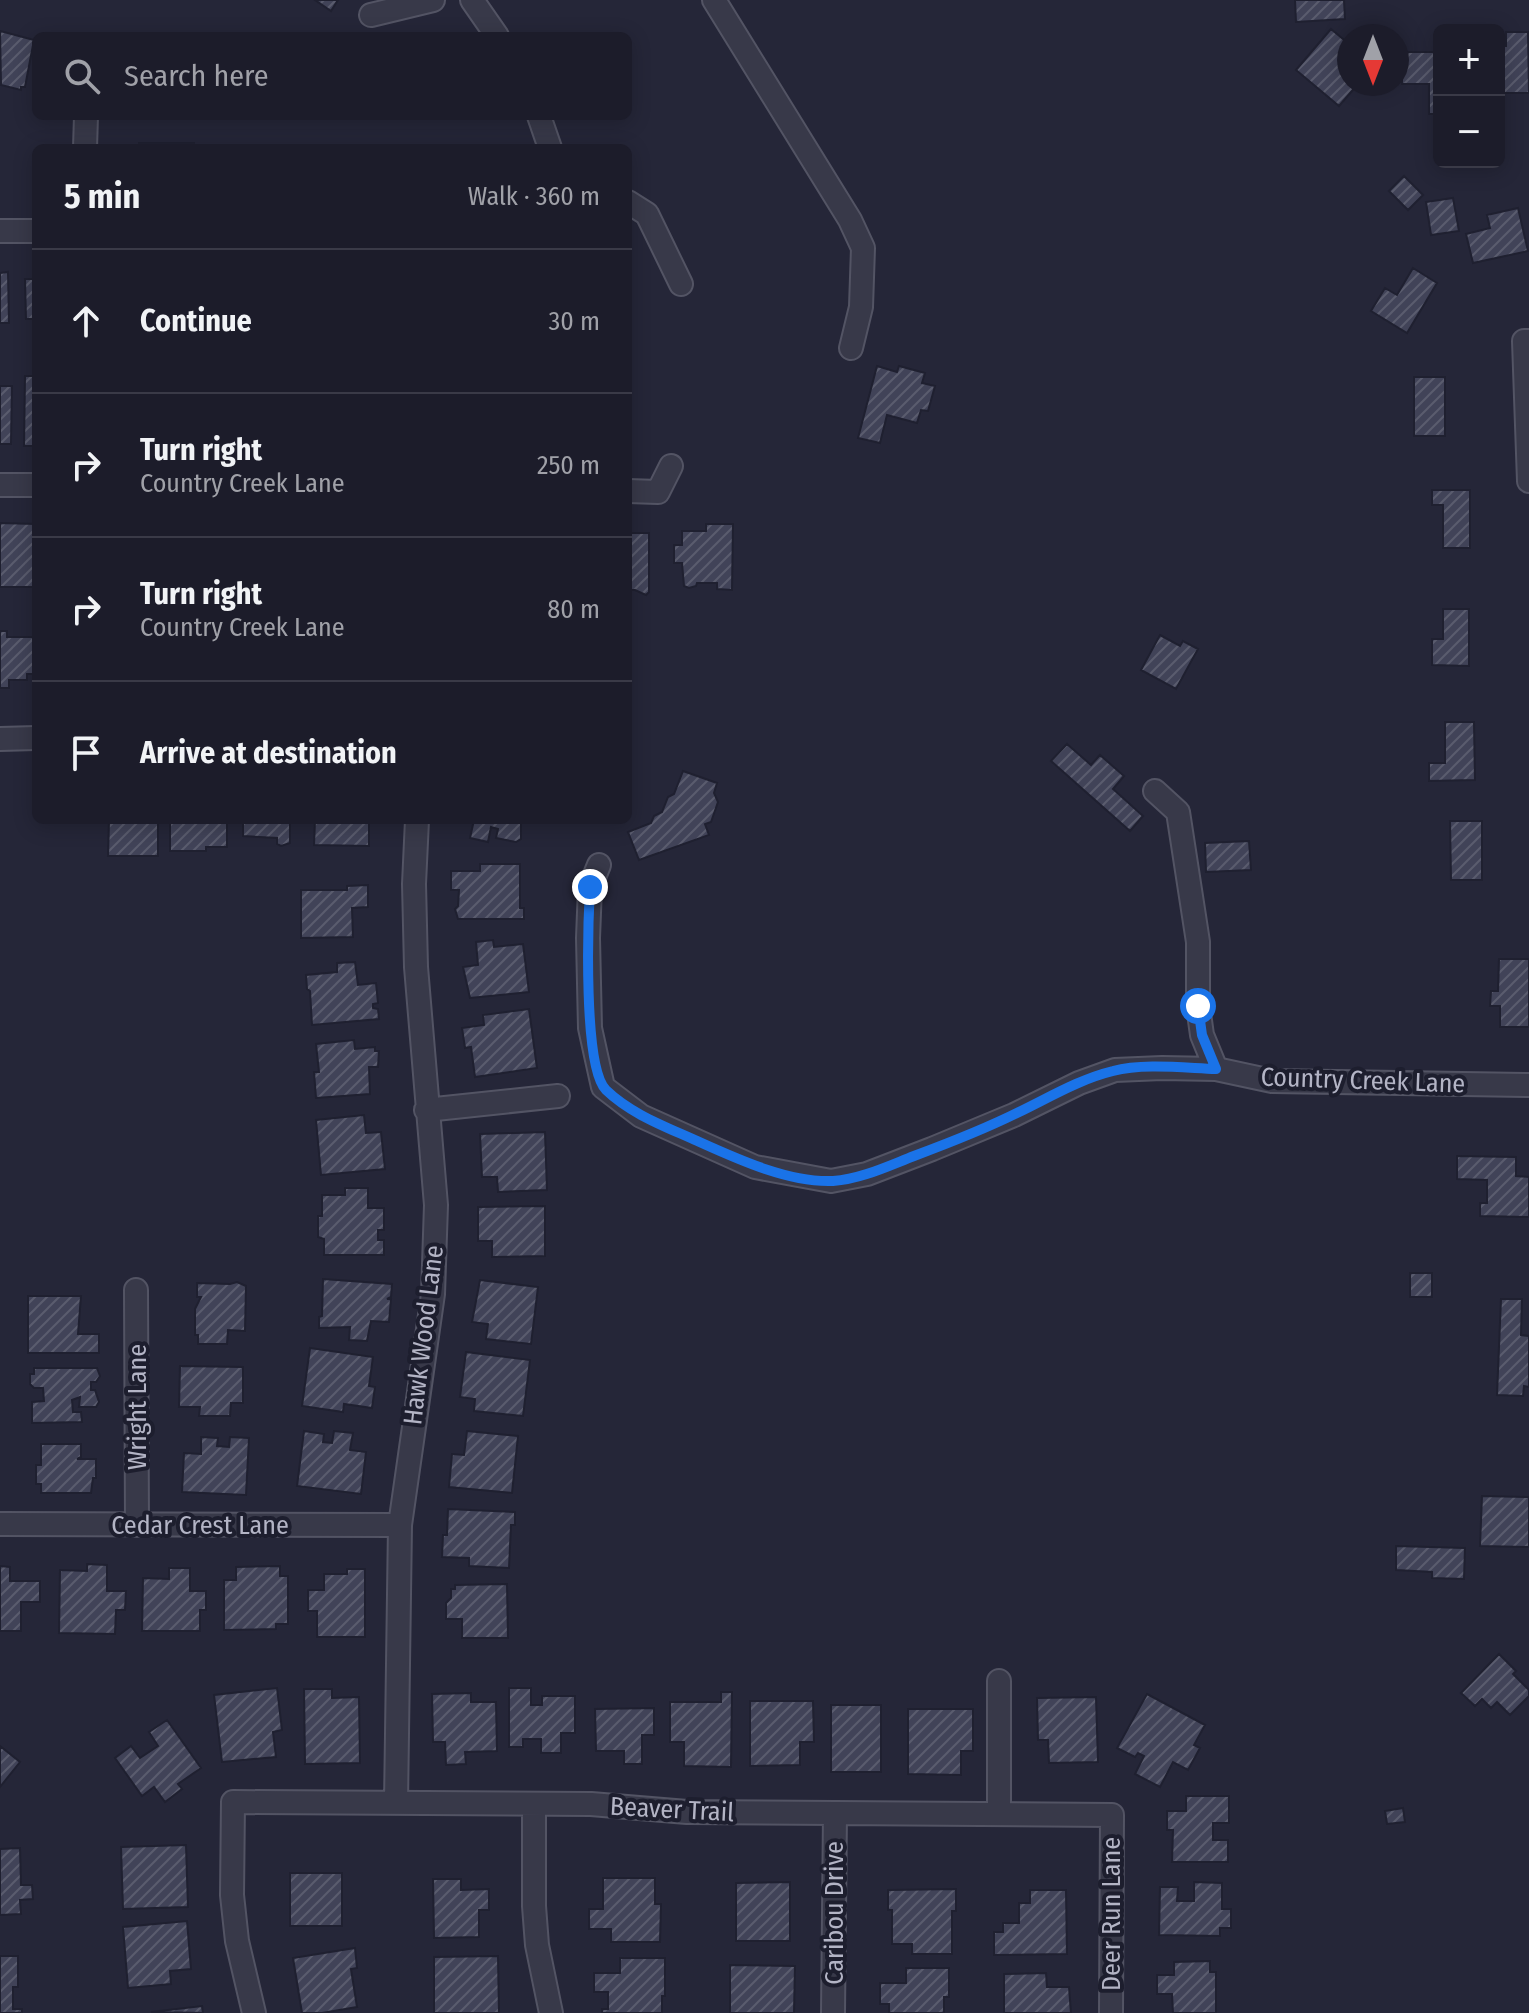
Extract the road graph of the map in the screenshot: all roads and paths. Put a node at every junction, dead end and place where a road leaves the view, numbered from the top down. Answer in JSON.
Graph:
{"nodes":[{"id":1,"x":433,"y":0,"type":"edge"},
{"id":2,"x":472,"y":0,"type":"edge"},
{"id":3,"x":714,"y":0,"type":"edge"},
{"id":4,"x":371,"y":15,"type":"dead end"},
{"id":5,"x":494,"y":32,"type":"edge"},
{"id":6,"x":86,"y":120,"type":"edge"},
{"id":7,"x":540,"y":120,"type":"edge"},
{"id":8,"x":85,"y":144,"type":"edge"},
{"id":9,"x":549,"y":144,"type":"edge"},
{"id":10,"x":632,"y":205,"type":"edge"},
{"id":11,"x":0,"y":231,"type":"edge"},
{"id":12,"x":32,"y":231,"type":"edge"},
{"id":13,"x":681,"y":284,"type":"dead end"},
{"id":14,"x":1527,"y":341,"type":"edge"},
{"id":15,"x":851,"y":348,"type":"dead end"},
{"id":16,"x":671,"y":466,"type":"dead end"},
{"id":17,"x":1529,"y":481,"type":"edge"},
{"id":18,"x":0,"y":485,"type":"edge"},
{"id":19,"x":32,"y":485,"type":"edge"},
{"id":20,"x":632,"y":491,"type":"edge"},
{"id":21,"x":32,"y":738,"type":"edge"},
{"id":22,"x":0,"y":739,"type":"edge"},
{"id":23,"x":1155,"y":791,"type":"dead end"},
{"id":24,"x":417,"y":824,"type":"edge"},
{"id":25,"x":599,"y":865,"type":"dead end"},
{"id":26,"x":1216,"y":1069,"type":"junction"},
{"id":27,"x":1529,"y":1085,"type":"edge"},
{"id":28,"x":558,"y":1096,"type":"dead end"},
{"id":29,"x":426,"y":1110,"type":"junction"},
{"id":30,"x":136,"y":1290,"type":"dead end"},
{"id":31,"x":0,"y":1524,"type":"edge"},
{"id":32,"x":137,"y":1525,"type":"junction"},
{"id":33,"x":400,"y":1525,"type":"junction"},
{"id":34,"x":999,"y":1681,"type":"dead end"},
{"id":35,"x":396,"y":1803,"type":"junction"},
{"id":36,"x":534,"y":1804,"type":"junction"},
{"id":37,"x":835,"y":1813,"type":"junction"},
{"id":38,"x":999,"y":1814,"type":"junction"},
{"id":39,"x":1112,"y":1815,"type":"joint"},
{"id":40,"x":254,"y":2013,"type":"edge"},
{"id":41,"x":551,"y":2013,"type":"edge"},
{"id":42,"x":833,"y":2013,"type":"edge"},
{"id":43,"x":1111,"y":2013,"type":"edge"}],
"edges":[{"from":1,"to":4,"type":"street"},
{"from":2,"to":5,"type":"street"},
{"from":3,"to":15,"type":"street"},
{"from":6,"to":8,"type":"street"},
{"from":7,"to":9,"type":"street"},
{"from":10,"to":13,"type":"street"},
{"from":11,"to":12,"type":"street"},
{"from":14,"to":17,"type":"street"},
{"from":16,"to":20,"type":"street"},
{"from":18,"to":19,"type":"street"},
{"from":21,"to":22,"type":"street"},
{"from":23,"to":26,"type":"street"},
{"from":24,"to":29,"type":"street","name":"Hawk Wood Lane"},
{"from":25,"to":26,"type":"street","name":"Country Creek Lane"},
{"from":26,"to":27,"type":"street","name":"Country Creek Lane"},
{"from":28,"to":29,"type":"street"},
{"from":29,"to":33,"type":"street","name":"Hawk Wood Lane"},
{"from":30,"to":32,"type":"street","name":"Wright Lane"},
{"from":31,"to":32,"type":"street","name":"Cedar Crest Lane"},
{"from":32,"to":33,"type":"street","name":"Cedar Crest Lane"},
{"from":33,"to":35,"type":"street","name":"Hawk Wood Lane"},
{"from":34,"to":38,"type":"street"},
{"from":35,"to":36,"type":"street","name":"Beaver Trail"},
{"from":35,"to":40,"type":"street","name":"Beaver Trail"},
{"from":36,"to":37,"type":"street","name":"Beaver Trail"},
{"from":36,"to":41,"type":"street"},
{"from":37,"to":38,"type":"street","name":"Beaver Trail"},
{"from":37,"to":42,"type":"street","name":"Caribou Drive"},
{"from":38,"to":39,"type":"street","name":"Beaver Trail"},
{"from":39,"to":43,"type":"street","name":"Deer Run Lane"}]}
